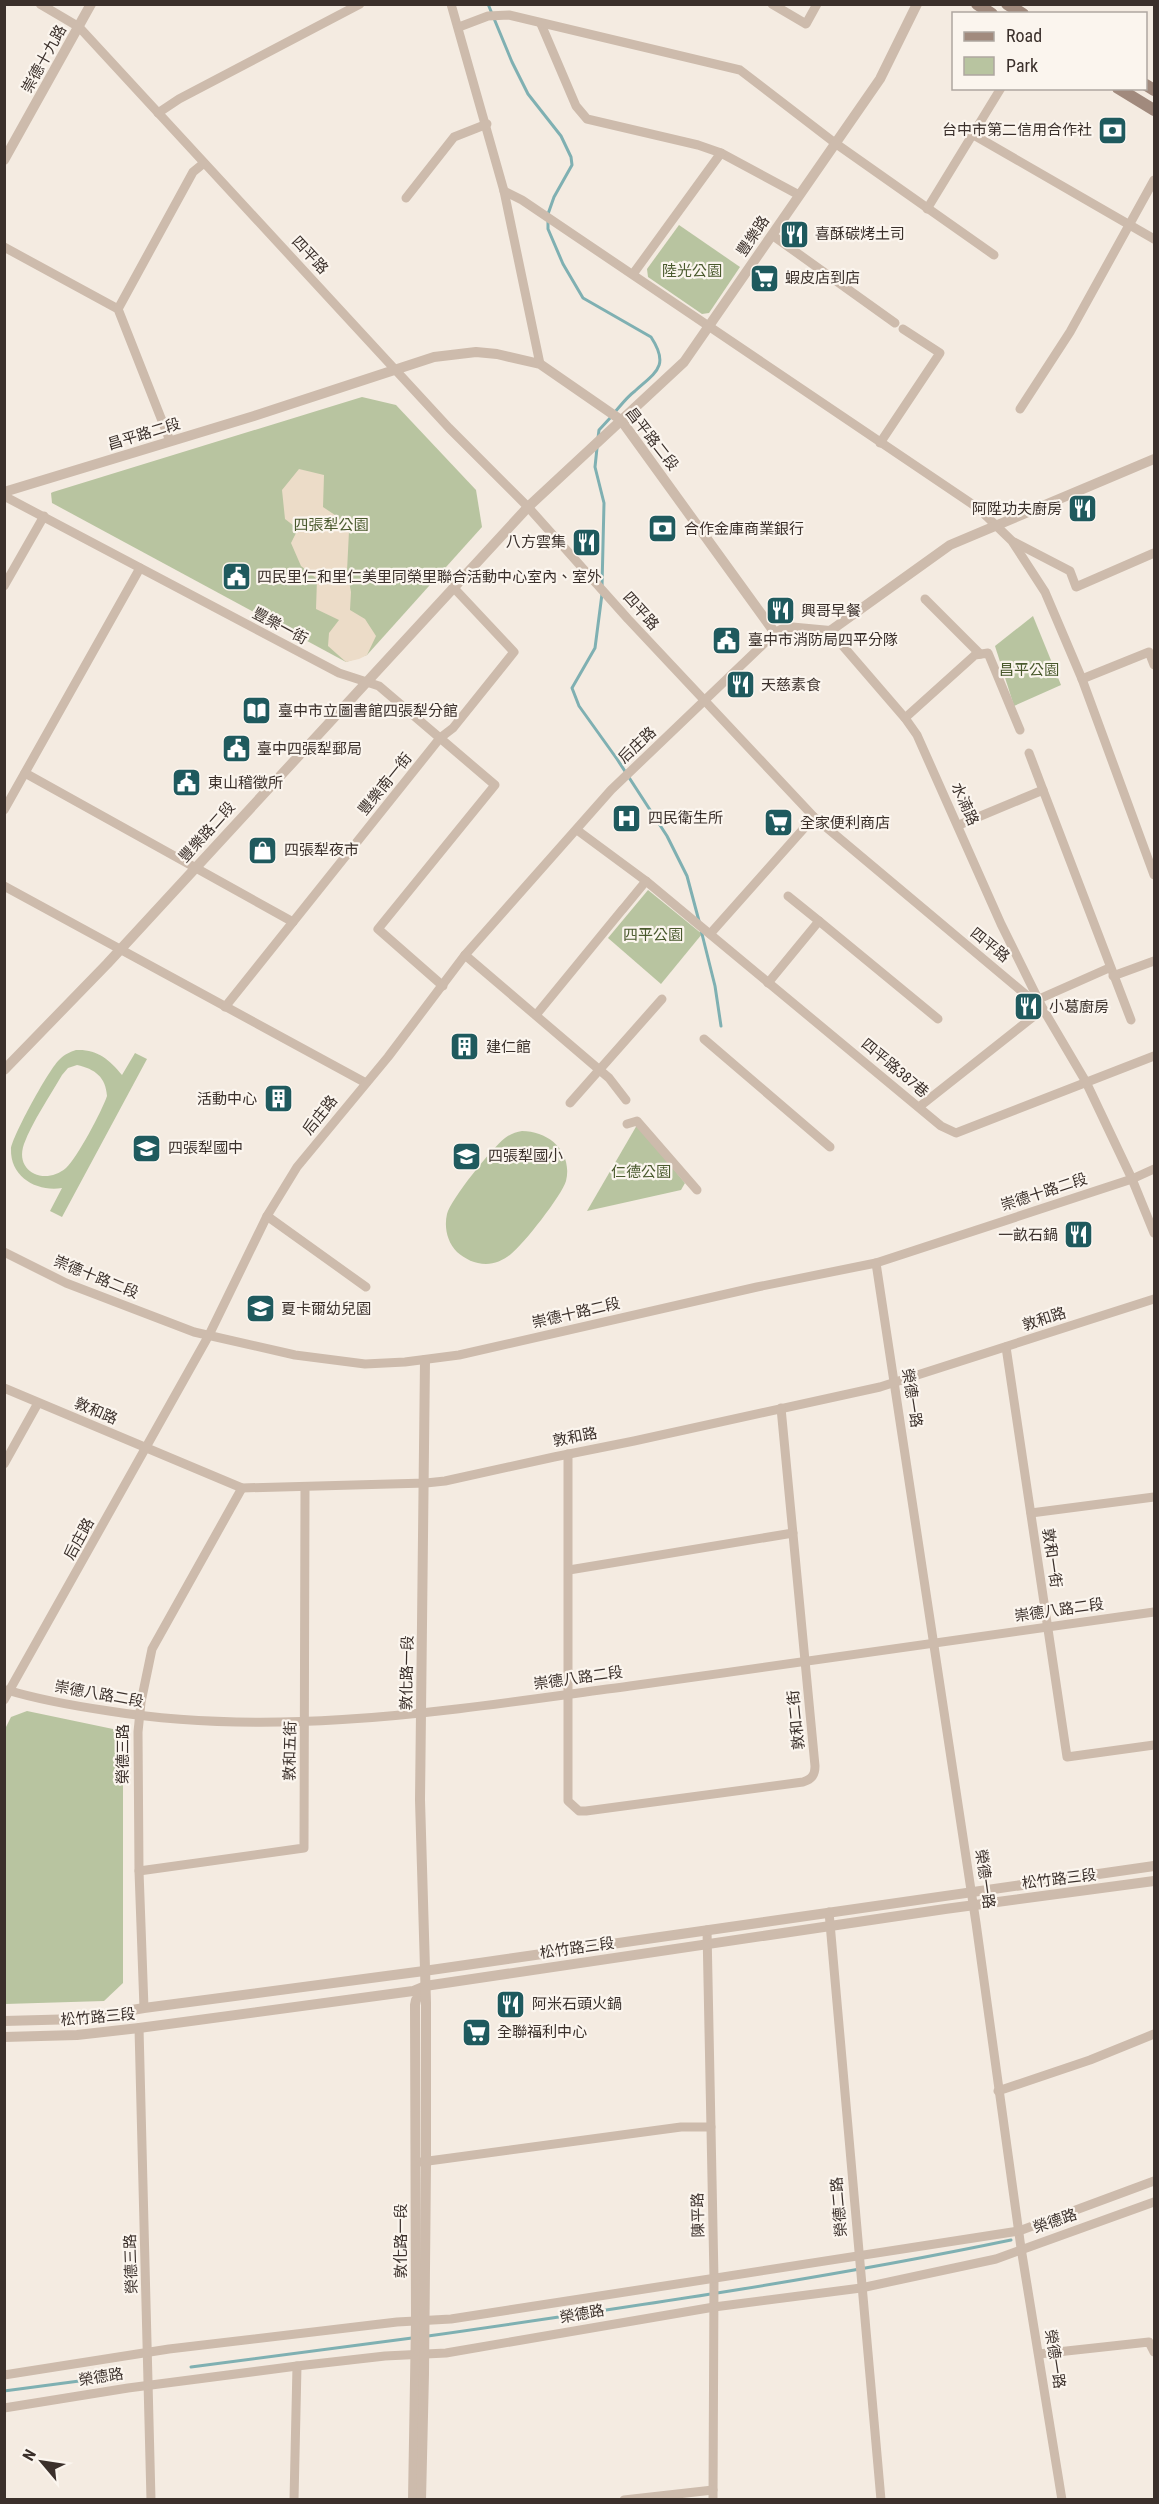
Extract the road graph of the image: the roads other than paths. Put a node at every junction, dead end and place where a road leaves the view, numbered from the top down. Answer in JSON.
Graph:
{"nodes":[{"id":1,"x":40,"y":4,"type":"edge"},
{"id":2,"x":91,"y":4,"type":"edge"},
{"id":3,"x":360,"y":4,"type":"edge"},
{"id":4,"x":451,"y":4,"type":"edge"},
{"id":5,"x":772,"y":4,"type":"edge"},
{"id":6,"x":818,"y":4,"type":"edge"},
{"id":7,"x":917,"y":4,"type":"edge"},
{"id":8,"x":1007,"y":4,"type":"edge"},
{"id":9,"x":1020,"y":12,"type":"edge"},
{"id":10,"x":541,"y":24,"type":"junction"},
{"id":11,"x":79,"y":27,"type":"junction"},
{"id":12,"x":459,"y":27,"type":"junction"},
{"id":13,"x":1000,"y":90,"type":"edge"},
{"id":14,"x":1121,"y":90,"type":"edge"},
{"id":15,"x":1155,"y":110,"type":"edge"},
{"id":16,"x":158,"y":113,"type":"junction"},
{"id":17,"x":487,"y":124,"type":"junction"},
{"id":18,"x":972,"y":134,"type":"junction"},
{"id":19,"x":835,"y":143,"type":"junction"},
{"id":20,"x":721,"y":153,"type":"junction"},
{"id":21,"x":4,"y":159,"type":"edge"},
{"id":22,"x":204,"y":163,"type":"junction"},
{"id":23,"x":1155,"y":180,"type":"edge"},
{"id":24,"x":504,"y":191,"type":"junction"},
{"id":25,"x":799,"y":195,"type":"junction"},
{"id":26,"x":405,"y":198,"type":"dead end"},
{"id":27,"x":927,"y":209,"type":"junction"},
{"id":28,"x":1131,"y":225,"type":"junction"},
{"id":29,"x":772,"y":236,"type":"junction"},
{"id":30,"x":1155,"y":239,"type":"edge"},
{"id":31,"x":4,"y":247,"type":"edge"},
{"id":32,"x":994,"y":255,"type":"dead end"},
{"id":33,"x":633,"y":273,"type":"junction"},
{"id":34,"x":118,"y":309,"type":"junction"},
{"id":35,"x":895,"y":323,"type":"dead end"},
{"id":36,"x":710,"y":326,"type":"junction"},
{"id":37,"x":903,"y":328,"type":"dead end"},
{"id":38,"x":540,"y":364,"type":"junction"},
{"id":39,"x":396,"y":370,"type":"junction"},
{"id":40,"x":1020,"y":409,"type":"dead end"},
{"id":41,"x":621,"y":420,"type":"junction"},
{"id":42,"x":170,"y":441,"type":"junction"},
{"id":43,"x":880,"y":443,"type":"junction"},
{"id":44,"x":1155,"y":459,"type":"edge"},
{"id":45,"x":4,"y":494,"type":"edge"},
{"id":46,"x":528,"y":507,"type":"junction"},
{"id":47,"x":44,"y":516,"type":"junction"},
{"id":48,"x":996,"y":525,"type":"junction"},
{"id":49,"x":1012,"y":541,"type":"junction"},
{"id":50,"x":1155,"y":553,"type":"edge"},
{"id":51,"x":140,"y":568,"type":"junction"},
{"id":52,"x":4,"y":586,"type":"edge"},
{"id":53,"x":453,"y":587,"type":"junction"},
{"id":54,"x":925,"y":598,"type":"dead end"},
{"id":55,"x":830,"y":631,"type":"junction"},
{"id":56,"x":775,"y":633,"type":"junction"},
{"id":57,"x":980,"y":654,"type":"junction"},
{"id":58,"x":1155,"y":665,"type":"edge"},
{"id":59,"x":1082,"y":679,"type":"junction"},
{"id":60,"x":363,"y":683,"type":"junction"},
{"id":61,"x":704,"y":702,"type":"junction"},
{"id":62,"x":906,"y":718,"type":"junction"},
{"id":63,"x":1020,"y":730,"type":"dead end"},
{"id":64,"x":440,"y":738,"type":"junction"},
{"id":65,"x":1029,"y":753,"type":"dead end"},
{"id":66,"x":25,"y":773,"type":"junction"},
{"id":67,"x":1042,"y":790,"type":"junction"},
{"id":68,"x":4,"y":810,"type":"edge"},
{"id":69,"x":813,"y":817,"type":"junction"},
{"id":70,"x":959,"y":825,"type":"junction"},
{"id":71,"x":577,"y":830,"type":"junction"},
{"id":72,"x":195,"y":868,"type":"junction"},
{"id":73,"x":1155,"y":874,"type":"edge"},
{"id":74,"x":646,"y":881,"type":"junction"},
{"id":75,"x":4,"y":886,"type":"edge"},
{"id":76,"x":788,"y":896,"type":"dead end"},
{"id":77,"x":819,"y":921,"type":"junction"},
{"id":78,"x":293,"y":922,"type":"junction"},
{"id":79,"x":710,"y":934,"type":"junction"},
{"id":80,"x":120,"y":948,"type":"junction"},
{"id":81,"x":465,"y":955,"type":"junction"},
{"id":82,"x":1155,"y":961,"type":"edge"},
{"id":83,"x":1111,"y":972,"type":"junction"},
{"id":84,"x":768,"y":983,"type":"junction"},
{"id":85,"x":443,"y":986,"type":"junction"},
{"id":86,"x":662,"y":999,"type":"dead end"},
{"id":87,"x":1041,"y":1004,"type":"junction"},
{"id":88,"x":225,"y":1007,"type":"junction"},
{"id":89,"x":536,"y":1015,"type":"junction"},
{"id":90,"x":938,"y":1019,"type":"dead end"},
{"id":91,"x":1131,"y":1020,"type":"dead end"},
{"id":92,"x":704,"y":1039,"type":"dead end"},
{"id":93,"x":1155,"y":1056,"type":"edge"},
{"id":94,"x":599,"y":1069,"type":"junction"},
{"id":95,"x":4,"y":1070,"type":"edge"},
{"id":96,"x":1086,"y":1082,"type":"junction"},
{"id":97,"x":366,"y":1083,"type":"junction"},
{"id":98,"x":626,"y":1100,"type":"dead end"},
{"id":99,"x":570,"y":1103,"type":"dead end"},
{"id":100,"x":919,"y":1107,"type":"junction"},
{"id":101,"x":627,"y":1124,"type":"dead end"},
{"id":102,"x":830,"y":1147,"type":"dead end"},
{"id":103,"x":1155,"y":1169,"type":"edge"},
{"id":104,"x":1132,"y":1179,"type":"junction"},
{"id":105,"x":697,"y":1190,"type":"dead end"},
{"id":106,"x":267,"y":1215,"type":"junction"},
{"id":107,"x":1155,"y":1233,"type":"edge"},
{"id":108,"x":4,"y":1252,"type":"edge"},
{"id":109,"x":876,"y":1263,"type":"junction"},
{"id":110,"x":366,"y":1287,"type":"dead end"},
{"id":111,"x":1155,"y":1299,"type":"edge"},
{"id":112,"x":209,"y":1335,"type":"junction"},
{"id":113,"x":1006,"y":1347,"type":"junction"},
{"id":114,"x":425,"y":1360,"type":"junction"},
{"id":115,"x":894,"y":1383,"type":"junction"},
{"id":116,"x":4,"y":1388,"type":"edge"},
{"id":117,"x":38,"y":1403,"type":"junction"},
{"id":118,"x":781,"y":1408,"type":"junction"},
{"id":119,"x":146,"y":1449,"type":"junction"},
{"id":120,"x":568,"y":1454,"type":"junction"},
{"id":121,"x":4,"y":1464,"type":"edge"},
{"id":122,"x":426,"y":1484,"type":"junction"},
{"id":123,"x":305,"y":1487,"type":"junction"},
{"id":124,"x":242,"y":1488,"type":"junction"},
{"id":125,"x":1155,"y":1497,"type":"edge"},
{"id":126,"x":1031,"y":1513,"type":"junction"},
{"id":127,"x":793,"y":1533,"type":"junction"},
{"id":128,"x":569,"y":1570,"type":"junction"},
{"id":129,"x":1155,"y":1612,"type":"edge"},
{"id":130,"x":1047,"y":1627,"type":"junction"},
{"id":131,"x":934,"y":1641,"type":"junction"},
{"id":132,"x":805,"y":1662,"type":"junction"},
{"id":133,"x":7,"y":1690,"type":"edge"},
{"id":134,"x":569,"y":1694,"type":"junction"},
{"id":135,"x":4,"y":1700,"type":"edge"},
{"id":136,"x":421,"y":1713,"type":"junction"},
{"id":137,"x":138,"y":1716,"type":"junction"},
{"id":138,"x":306,"y":1722,"type":"junction"},
{"id":139,"x":1155,"y":1745,"type":"edge"},
{"id":140,"x":1155,"y":1866,"type":"edge"},
{"id":141,"x":139,"y":1871,"type":"junction"},
{"id":142,"x":1155,"y":1881,"type":"edge"},
{"id":143,"x":972,"y":1892,"type":"junction"},
{"id":144,"x":974,"y":1906,"type":"junction"},
{"id":145,"x":829,"y":1912,"type":"junction"},
{"id":146,"x":830,"y":1926,"type":"junction"},
{"id":147,"x":707,"y":1930,"type":"junction"},
{"id":148,"x":708,"y":1944,"type":"junction"},
{"id":149,"x":424,"y":1971,"type":"junction"},
{"id":150,"x":425,"y":1986,"type":"junction"},
{"id":151,"x":144,"y":2008,"type":"junction"},
{"id":152,"x":4,"y":2021,"type":"edge"},
{"id":153,"x":139,"y":2028,"type":"junction"},
{"id":154,"x":1155,"y":2034,"type":"edge"},
{"id":155,"x":4,"y":2037,"type":"edge"},
{"id":156,"x":998,"y":2091,"type":"junction"},
{"id":157,"x":711,"y":2127,"type":"junction"},
{"id":158,"x":421,"y":2162,"type":"junction"},
{"id":159,"x":1155,"y":2181,"type":"edge"},
{"id":160,"x":1155,"y":2202,"type":"edge"},
{"id":161,"x":1019,"y":2231,"type":"junction"},
{"id":162,"x":1021,"y":2248,"type":"junction"},
{"id":163,"x":859,"y":2257,"type":"junction"},
{"id":164,"x":714,"y":2278,"type":"junction"},
{"id":165,"x":861,"y":2288,"type":"junction"},
{"id":166,"x":714,"y":2307,"type":"junction"},
{"id":167,"x":420,"y":2321,"type":"junction"},
{"id":168,"x":1155,"y":2352,"type":"edge"},
{"id":169,"x":148,"y":2353,"type":"junction"},
{"id":170,"x":1039,"y":2354,"type":"junction"},
{"id":171,"x":420,"y":2355,"type":"junction"},
{"id":172,"x":297,"y":2366,"type":"junction"},
{"id":173,"x":4,"y":2375,"type":"edge"},
{"id":174,"x":149,"y":2385,"type":"junction"},
{"id":175,"x":4,"y":2408,"type":"edge"},
{"id":176,"x":713,"y":2495,"type":"edge"},
{"id":177,"x":151,"y":2499,"type":"edge"},
{"id":178,"x":294,"y":2499,"type":"edge"},
{"id":179,"x":413,"y":2499,"type":"edge"},
{"id":180,"x":421,"y":2499,"type":"edge"},
{"id":181,"x":624,"y":2499,"type":"edge"},
{"id":182,"x":881,"y":2499,"type":"edge"},
{"id":183,"x":1062,"y":2499,"type":"edge"}],
"edges":[{"from":1,"to":11,"type":"street","name":"四平路"},
{"from":2,"to":11,"type":"street","name":"崇德十九路"},
{"from":3,"to":16,"type":"street"},
{"from":4,"to":12,"type":"street"},
{"from":5,"to":6,"type":"street"},
{"from":7,"to":19,"type":"street","name":"豐樂路"},
{"from":8,"to":9,"type":"main road"},
{"from":10,"to":12,"type":"street"},
{"from":10,"to":19,"type":"street"},
{"from":10,"to":20,"type":"street"},
{"from":11,"to":16,"type":"street","name":"四平路"},
{"from":11,"to":21,"type":"street","name":"崇德十九路"},
{"from":12,"to":17,"type":"street"},
{"from":13,"to":18,"type":"street"},
{"from":14,"to":15,"type":"main road"},
{"from":16,"to":22,"type":"street","name":"四平路"},
{"from":17,"to":24,"type":"street"},
{"from":17,"to":26,"type":"street"},
{"from":18,"to":27,"type":"street"},
{"from":18,"to":28,"type":"street"},
{"from":19,"to":25,"type":"street","name":"豐樂路"},
{"from":19,"to":27,"type":"street"},
{"from":20,"to":25,"type":"street"},
{"from":20,"to":33,"type":"street"},
{"from":22,"to":34,"type":"street"},
{"from":22,"to":39,"type":"street","name":"四平路"},
{"from":23,"to":28,"type":"street"},
{"from":24,"to":33,"type":"street"},
{"from":24,"to":38,"type":"street"},
{"from":25,"to":29,"type":"street","name":"豐樂路"},
{"from":27,"to":32,"type":"street"},
{"from":28,"to":30,"type":"street"},
{"from":28,"to":40,"type":"street"},
{"from":29,"to":35,"type":"street"},
{"from":29,"to":36,"type":"street","name":"豐樂路"},
{"from":31,"to":34,"type":"street"},
{"from":33,"to":36,"type":"street"},
{"from":34,"to":42,"type":"street"},
{"from":36,"to":41,"type":"street","name":"豐樂路"},
{"from":36,"to":43,"type":"street"},
{"from":37,"to":43,"type":"street"},
{"from":38,"to":39,"type":"street","name":"昌平路二段"},
{"from":38,"to":41,"type":"street","name":"昌平路二段"},
{"from":39,"to":42,"type":"street","name":"昌平路二段"},
{"from":39,"to":46,"type":"street","name":"四平路"},
{"from":41,"to":46,"type":"street","name":"豐樂路"},
{"from":41,"to":56,"type":"street","name":"昌平路二段"},
{"from":42,"to":45,"type":"street","name":"昌平路二段"},
{"from":43,"to":48,"type":"street"},
{"from":44,"to":48,"type":"street"},
{"from":45,"to":47,"type":"street","name":"豐樂一街"},
{"from":46,"to":53,"type":"street","name":"豐樂路二段"},
{"from":46,"to":61,"type":"street","name":"四平路"},
{"from":47,"to":51,"type":"street","name":"豐樂一街"},
{"from":47,"to":52,"type":"street"},
{"from":48,"to":49,"type":"street"},
{"from":48,"to":55,"type":"street"},
{"from":49,"to":50,"type":"street"},
{"from":49,"to":59,"type":"street"},
{"from":51,"to":60,"type":"street","name":"豐樂一街"},
{"from":51,"to":66,"type":"street"},
{"from":53,"to":60,"type":"street","name":"豐樂路二段"},
{"from":53,"to":64,"type":"street","name":"豐樂南一街"},
{"from":54,"to":57,"type":"street"},
{"from":55,"to":56,"type":"street"},
{"from":55,"to":62,"type":"street","name":"水湳路"},
{"from":56,"to":61,"type":"street","name":"后庄路"},
{"from":57,"to":62,"type":"street"},
{"from":57,"to":63,"type":"street"},
{"from":58,"to":59,"type":"street"},
{"from":59,"to":73,"type":"street"},
{"from":60,"to":64,"type":"street","name":"豐樂一街"},
{"from":60,"to":72,"type":"street","name":"豐樂路二段"},
{"from":61,"to":69,"type":"street","name":"四平路"},
{"from":61,"to":71,"type":"street","name":"后庄路"},
{"from":62,"to":70,"type":"street","name":"水湳路"},
{"from":64,"to":78,"type":"street","name":"豐樂南一街"},
{"from":64,"to":85,"type":"street","name":"豐樂一街"},
{"from":65,"to":67,"type":"street"},
{"from":66,"to":68,"type":"street"},
{"from":66,"to":72,"type":"street"},
{"from":67,"to":70,"type":"street"},
{"from":67,"to":83,"type":"street"},
{"from":69,"to":79,"type":"street"},
{"from":69,"to":87,"type":"street","name":"四平路"},
{"from":70,"to":87,"type":"street","name":"水湳路"},
{"from":71,"to":74,"type":"street","name":"四平路387巷"},
{"from":71,"to":81,"type":"street","name":"后庄路"},
{"from":72,"to":78,"type":"street"},
{"from":72,"to":80,"type":"street","name":"豐樂路二段"},
{"from":74,"to":79,"type":"street","name":"四平路387巷"},
{"from":74,"to":89,"type":"street"},
{"from":75,"to":80,"type":"street"},
{"from":76,"to":77,"type":"street"},
{"from":77,"to":84,"type":"street"},
{"from":77,"to":90,"type":"street"},
{"from":78,"to":88,"type":"street","name":"豐樂南一街"},
{"from":79,"to":84,"type":"street","name":"四平路387巷"},
{"from":80,"to":88,"type":"street"},
{"from":80,"to":95,"type":"street","name":"豐樂路二段"},
{"from":81,"to":85,"type":"street","name":"后庄路"},
{"from":81,"to":89,"type":"street"},
{"from":82,"to":83,"type":"street"},
{"from":83,"to":87,"type":"street"},
{"from":83,"to":91,"type":"street"},
{"from":84,"to":100,"type":"street","name":"四平路387巷"},
{"from":85,"to":97,"type":"street","name":"后庄路"},
{"from":86,"to":94,"type":"street"},
{"from":87,"to":96,"type":"street","name":"四平路"},
{"from":87,"to":100,"type":"street"},
{"from":88,"to":97,"type":"street"},
{"from":89,"to":94,"type":"street"},
{"from":92,"to":102,"type":"street"},
{"from":93,"to":96,"type":"street"},
{"from":94,"to":98,"type":"street"},
{"from":94,"to":99,"type":"street"},
{"from":96,"to":100,"type":"street","name":"四平路387巷"},
{"from":96,"to":104,"type":"street","name":"四平路"},
{"from":97,"to":106,"type":"street","name":"后庄路"},
{"from":101,"to":105,"type":"street"},
{"from":103,"to":104,"type":"street","name":"崇德十路二段"},
{"from":104,"to":107,"type":"street","name":"四平路"},
{"from":104,"to":109,"type":"street","name":"崇德十路二段"},
{"from":106,"to":110,"type":"street"},
{"from":106,"to":112,"type":"street","name":"后庄路"},
{"from":108,"to":112,"type":"street","name":"崇德十路二段"},
{"from":109,"to":114,"type":"street","name":"崇德十路二段"},
{"from":109,"to":115,"type":"street","name":"榮德一路"},
{"from":111,"to":113,"type":"street","name":"敦和路"},
{"from":112,"to":114,"type":"street","name":"崇德十路二段"},
{"from":112,"to":119,"type":"street","name":"后庄路"},
{"from":113,"to":115,"type":"street","name":"敦和路"},
{"from":113,"to":126,"type":"street","name":"敦和一街"},
{"from":114,"to":122,"type":"street","name":"敦化路一段"},
{"from":115,"to":118,"type":"street","name":"敦和路"},
{"from":115,"to":131,"type":"street","name":"榮德一路"},
{"from":116,"to":117,"type":"street","name":"敦和路"},
{"from":117,"to":119,"type":"street","name":"敦和路"},
{"from":117,"to":121,"type":"street"},
{"from":118,"to":120,"type":"street","name":"敦和路"},
{"from":118,"to":127,"type":"street","name":"敦和二街"},
{"from":119,"to":124,"type":"street","name":"敦和路"},
{"from":119,"to":133,"type":"street","name":"后庄路"},
{"from":120,"to":122,"type":"street","name":"敦和路"},
{"from":120,"to":128,"type":"street"},
{"from":122,"to":123,"type":"street","name":"敦和路"},
{"from":122,"to":136,"type":"street","name":"敦化路一段"},
{"from":123,"to":124,"type":"street","name":"敦和路"},
{"from":123,"to":138,"type":"street","name":"敦和五街"},
{"from":124,"to":137,"type":"street","name":"榮德三路"},
{"from":125,"to":126,"type":"street"},
{"from":126,"to":130,"type":"street","name":"敦和一街"},
{"from":127,"to":128,"type":"street"},
{"from":127,"to":132,"type":"street","name":"敦和二街"},
{"from":128,"to":134,"type":"street"},
{"from":129,"to":130,"type":"street","name":"崇德八路二段"},
{"from":130,"to":131,"type":"street","name":"崇德八路二段"},
{"from":130,"to":139,"type":"street","name":"敦和一街"},
{"from":131,"to":132,"type":"street","name":"崇德八路二段"},
{"from":131,"to":143,"type":"street","name":"榮德一路"},
{"from":132,"to":134,"type":"street","name":"崇德八路二段"},
{"from":132,"to":134,"type":"street","name":"敦和二街"},
{"from":133,"to":135,"type":"street","name":"后庄路"},
{"from":133,"to":137,"type":"street","name":"崇德八路二段"},
{"from":134,"to":136,"type":"street","name":"崇德八路二段"},
{"from":136,"to":138,"type":"street","name":"崇德八路二段"},
{"from":136,"to":149,"type":"street","name":"敦化路一段"},
{"from":137,"to":138,"type":"street","name":"崇德八路二段"},
{"from":137,"to":141,"type":"street","name":"榮德三路"},
{"from":138,"to":141,"type":"street","name":"敦和五街"},
{"from":140,"to":143,"type":"street","name":"松竹路三段"},
{"from":141,"to":151,"type":"street","name":"榮德三路"},
{"from":142,"to":144,"type":"street","name":"松竹路三段"},
{"from":143,"to":144,"type":"street","name":"榮德一路"},
{"from":143,"to":145,"type":"street","name":"松竹路三段"},
{"from":144,"to":146,"type":"street","name":"松竹路三段"},
{"from":144,"to":156,"type":"street","name":"榮德一路"},
{"from":145,"to":146,"type":"street","name":"榮德二路"},
{"from":145,"to":147,"type":"street","name":"松竹路三段"},
{"from":146,"to":148,"type":"street","name":"松竹路三段"},
{"from":146,"to":163,"type":"street","name":"榮德二路"},
{"from":147,"to":148,"type":"street","name":"陳平路"},
{"from":147,"to":149,"type":"street","name":"松竹路三段"},
{"from":148,"to":150,"type":"street","name":"松竹路三段"},
{"from":148,"to":157,"type":"street","name":"陳平路"},
{"from":149,"to":150,"type":"street","name":"敦化路一段"},
{"from":149,"to":151,"type":"street","name":"松竹路三段"},
{"from":150,"to":153,"type":"street","name":"松竹路三段"},
{"from":150,"to":158,"type":"street","name":"敦化路一段"},
{"from":151,"to":152,"type":"street","name":"松竹路三段"},
{"from":153,"to":155,"type":"street","name":"松竹路三段"},
{"from":153,"to":169,"type":"street","name":"榮德三路"},
{"from":154,"to":156,"type":"street"},
{"from":156,"to":161,"type":"street","name":"榮德一路"},
{"from":157,"to":158,"type":"street"},
{"from":157,"to":164,"type":"street","name":"陳平路"},
{"from":158,"to":167,"type":"street","name":"敦化路一段"},
{"from":159,"to":161,"type":"street","name":"榮德路"},
{"from":160,"to":162,"type":"street","name":"榮德路"},
{"from":161,"to":162,"type":"street","name":"榮德一路"},
{"from":161,"to":163,"type":"street","name":"榮德路"},
{"from":162,"to":165,"type":"street","name":"榮德路"},
{"from":162,"to":170,"type":"street","name":"榮德一路"},
{"from":163,"to":164,"type":"street","name":"榮德路"},
{"from":163,"to":165,"type":"street","name":"榮德二路"},
{"from":164,"to":166,"type":"street","name":"陳平路"},
{"from":164,"to":167,"type":"street","name":"榮德路"},
{"from":165,"to":166,"type":"street","name":"榮德路"},
{"from":165,"to":182,"type":"street","name":"榮德二路"},
{"from":166,"to":171,"type":"street","name":"榮德路"},
{"from":166,"to":176,"type":"street","name":"陳平路"},
{"from":167,"to":169,"type":"street","name":"榮德路"},
{"from":167,"to":171,"type":"street","name":"敦化路一段"},
{"from":168,"to":170,"type":"street"},
{"from":169,"to":173,"type":"street","name":"榮德路"},
{"from":169,"to":174,"type":"street","name":"榮德三路"},
{"from":170,"to":183,"type":"street","name":"榮德一路"},
{"from":171,"to":172,"type":"street","name":"榮德路"},
{"from":171,"to":179,"type":"street","name":"敦化路一段"},
{"from":171,"to":180,"type":"street","name":"敦化路一段"},
{"from":172,"to":174,"type":"street","name":"榮德路"},
{"from":172,"to":178,"type":"street"},
{"from":174,"to":175,"type":"street","name":"榮德路"},
{"from":174,"to":177,"type":"street","name":"榮德三路"},
{"from":176,"to":181,"type":"street"}]}
